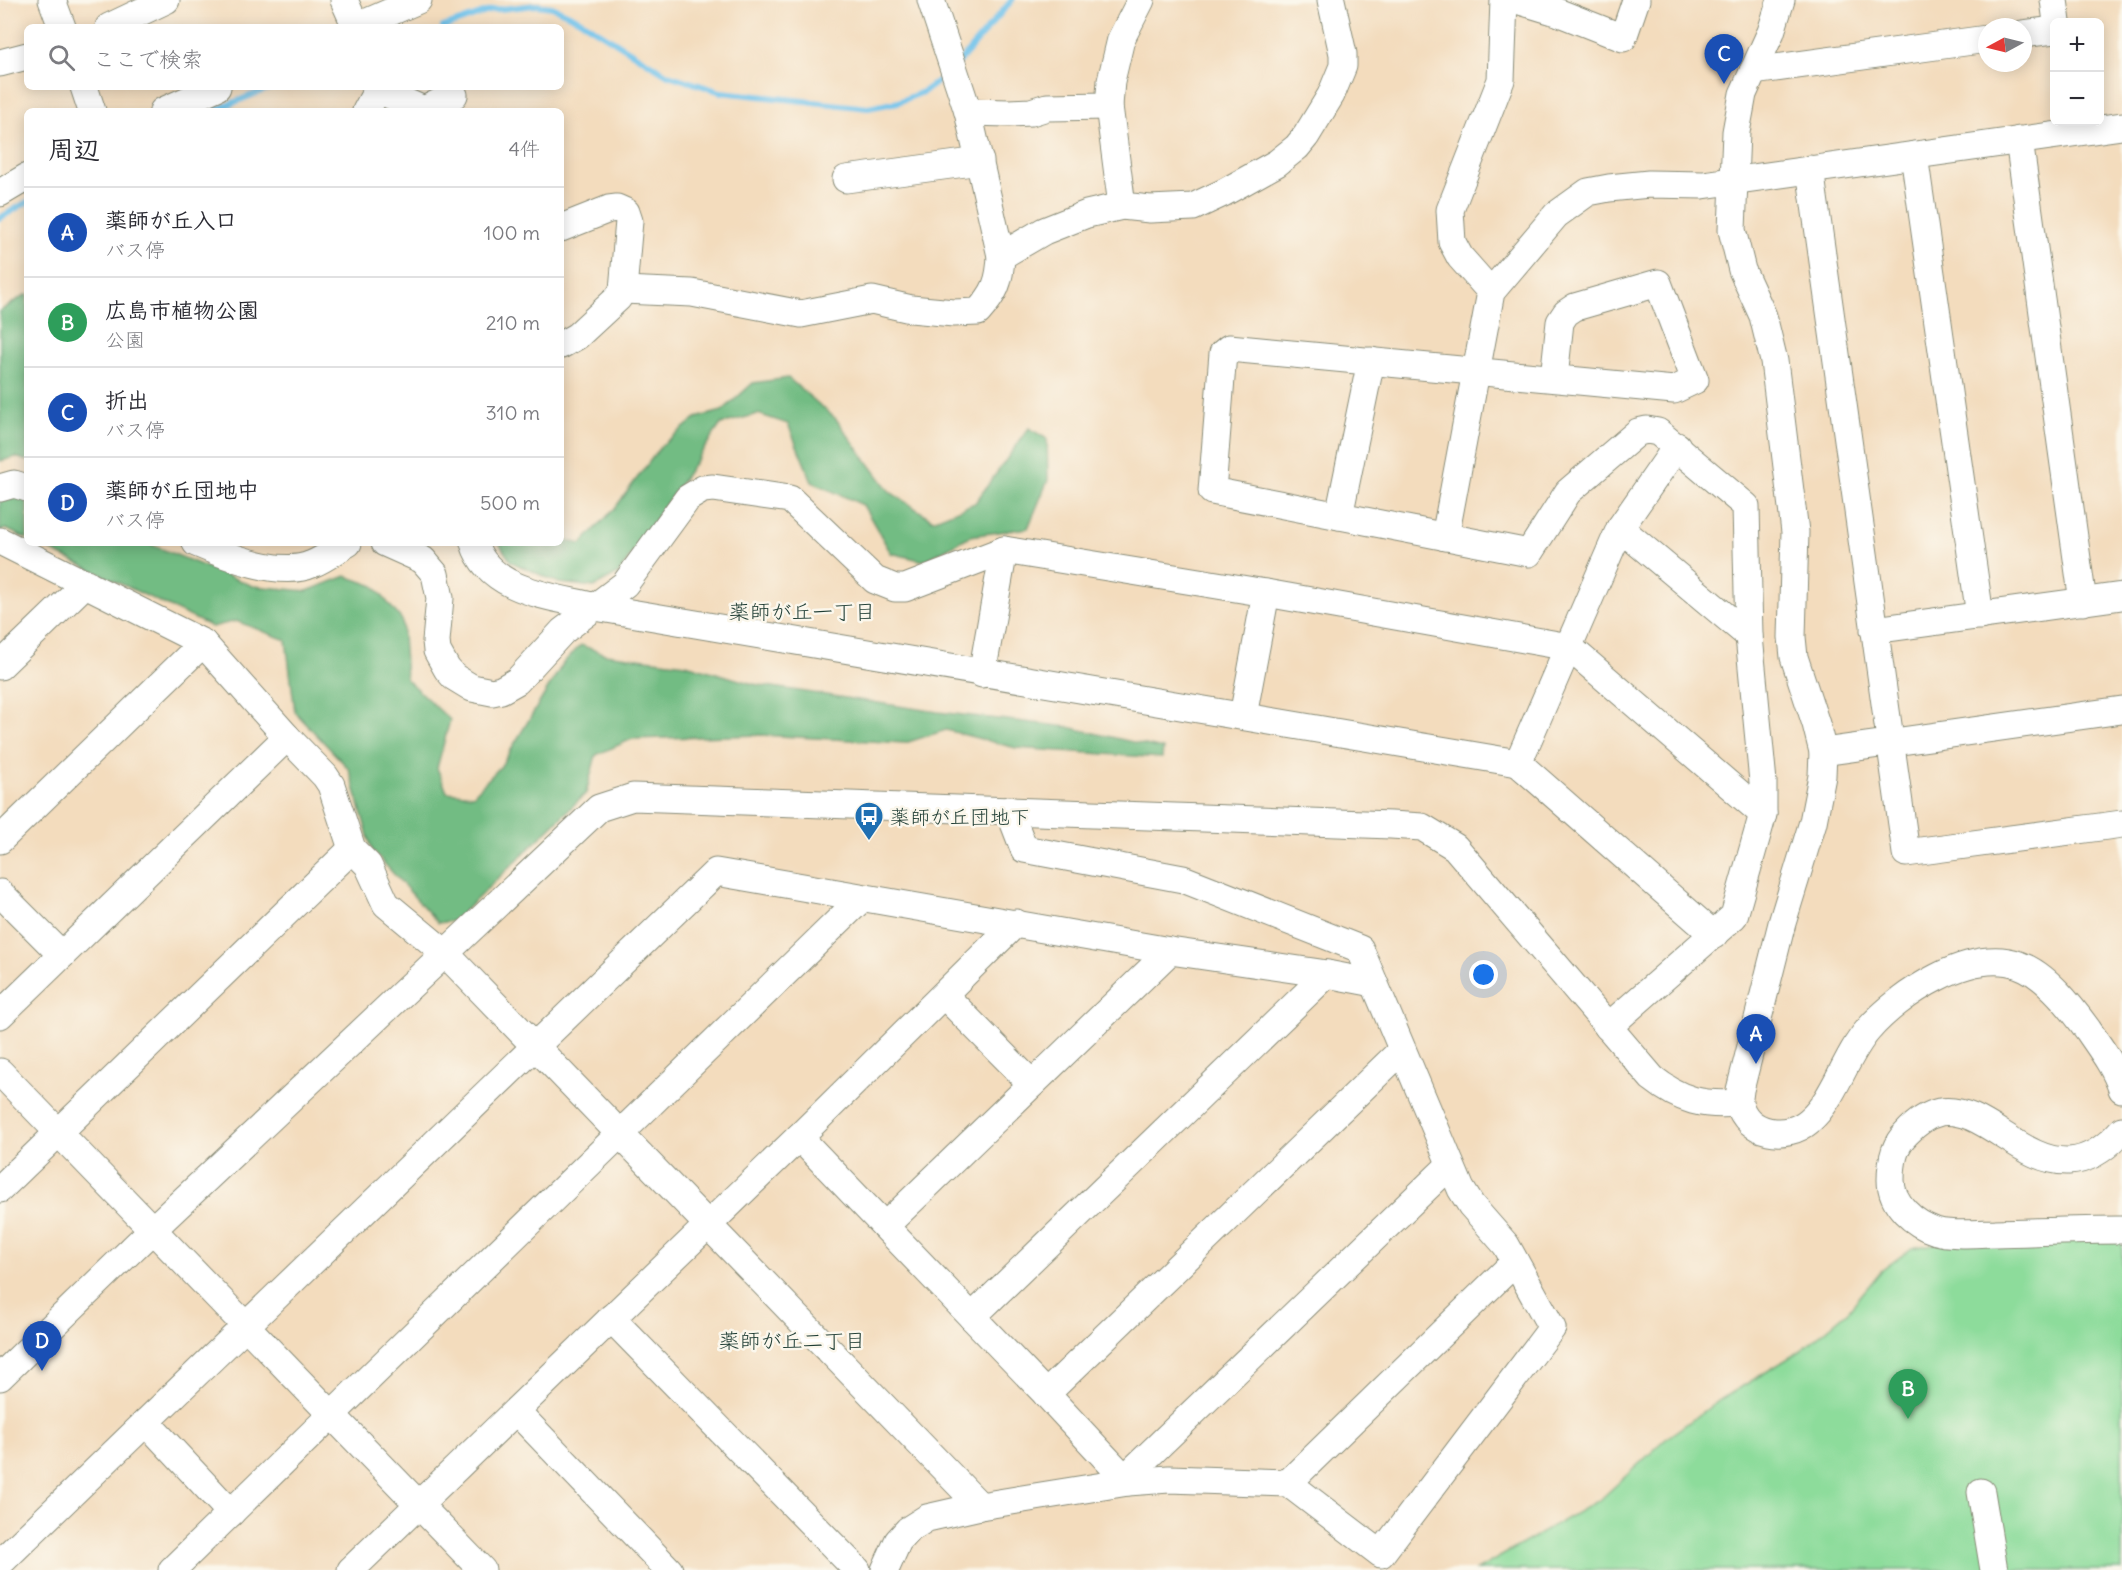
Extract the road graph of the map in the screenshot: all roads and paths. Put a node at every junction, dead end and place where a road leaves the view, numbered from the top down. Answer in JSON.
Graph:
{"nodes":[{"id":1,"x":52,"y":0,"type":"edge"},
{"id":2,"x":166,"y":0,"type":"edge"},
{"id":3,"x":344,"y":0,"type":"edge"},
{"id":4,"x":418,"y":0,"type":"edge"},
{"id":5,"x":931,"y":0,"type":"edge"},
{"id":6,"x":1141,"y":0,"type":"edge"},
{"id":7,"x":1332,"y":0,"type":"edge"},
{"id":8,"x":1504,"y":0,"type":"edge"},
{"id":9,"x":1517,"y":0,"type":"edge"},
{"id":10,"x":1636,"y":0,"type":"edge"},
{"id":11,"x":1781,"y":0,"type":"edge"},
{"id":12,"x":2054,"y":0,"type":"edge"},
{"id":13,"x":2056,"y":18,"type":"edge"},
{"id":14,"x":61,"y":24,"type":"edge"},
{"id":15,"x":115,"y":24,"type":"edge"},
{"id":16,"x":355,"y":24,"type":"edge"},
{"id":17,"x":363,"y":24,"type":"edge"},
{"id":18,"x":2050,"y":31,"type":"edge"},
{"id":19,"x":2032,"y":33,"type":"edge"},
{"id":20,"x":1978,"y":40,"type":"edge"},
{"id":21,"x":24,"y":57,"type":"edge"},
{"id":22,"x":0,"y":63,"type":"edge"},
{"id":23,"x":1753,"y":71,"type":"junction"},
{"id":24,"x":85,"y":90,"type":"edge"},
{"id":25,"x":454,"y":95,"type":"dead end"},
{"id":26,"x":204,"y":99,"type":"edge"},
{"id":27,"x":1109,"y":106,"type":"junction"},
{"id":28,"x":91,"y":108,"type":"edge"},
{"id":29,"x":174,"y":108,"type":"edge"},
{"id":30,"x":368,"y":108,"type":"edge"},
{"id":31,"x":419,"y":108,"type":"edge"},
{"id":32,"x":428,"y":108,"type":"edge"},
{"id":33,"x":968,"y":112,"type":"junction"},
{"id":34,"x":2122,"y":126,"type":"edge"},
{"id":35,"x":2072,"y":127,"type":"edge"},
{"id":36,"x":2019,"y":140,"type":"junction"},
{"id":37,"x":1914,"y":155,"type":"junction"},
{"id":38,"x":980,"y":161,"type":"junction"},
{"id":39,"x":1810,"y":170,"type":"junction"},
{"id":40,"x":24,"y":179,"type":"edge"},
{"id":41,"x":846,"y":179,"type":"dead end"},
{"id":42,"x":1733,"y":180,"type":"junction"},
{"id":43,"x":0,"y":193,"type":"edge"},
{"id":44,"x":1122,"y":206,"type":"junction"},
{"id":45,"x":564,"y":227,"type":"edge"},
{"id":46,"x":1001,"y":256,"type":"junction"},
{"id":47,"x":623,"y":290,"type":"junction"},
{"id":48,"x":1491,"y":292,"type":"junction"},
{"id":49,"x":564,"y":343,"type":"edge"},
{"id":50,"x":1371,"y":361,"type":"junction"},
{"id":51,"x":1476,"y":371,"type":"junction"},
{"id":52,"x":1554,"y":378,"type":"junction"},
{"id":53,"x":1677,"y":446,"type":"junction"},
{"id":54,"x":24,"y":487,"type":"edge"},
{"id":55,"x":0,"y":488,"type":"edge"},
{"id":56,"x":1339,"y":516,"type":"junction"},
{"id":57,"x":1620,"y":528,"type":"junction"},
{"id":58,"x":1445,"y":537,"type":"junction"},
{"id":59,"x":0,"y":541,"type":"edge"},
{"id":60,"x":203,"y":546,"type":"edge"},
{"id":61,"x":343,"y":546,"type":"edge"},
{"id":62,"x":392,"y":546,"type":"edge"},
{"id":63,"x":475,"y":546,"type":"edge"},
{"id":64,"x":1004,"y":550,"type":"junction"},
{"id":65,"x":86,"y":583,"type":"junction"},
{"id":66,"x":1266,"y":593,"type":"junction"},
{"id":67,"x":2122,"y":596,"type":"edge"},
{"id":68,"x":2082,"y":602,"type":"junction"},
{"id":69,"x":595,"y":607,"type":"junction"},
{"id":70,"x":1980,"y":616,"type":"junction"},
{"id":71,"x":1874,"y":630,"type":"junction"},
{"id":72,"x":1749,"y":636,"type":"junction"},
{"id":73,"x":203,"y":643,"type":"junction"},
{"id":74,"x":1569,"y":647,"type":"junction"},
{"id":75,"x":0,"y":666,"type":"edge"},
{"id":76,"x":982,"y":674,"type":"junction"},
{"id":77,"x":2122,"y":710,"type":"edge"},
{"id":78,"x":1243,"y":716,"type":"junction"},
{"id":79,"x":287,"y":737,"type":"junction"},
{"id":80,"x":1890,"y":742,"type":"junction"},
{"id":81,"x":1823,"y":752,"type":"junction"},
{"id":82,"x":1518,"y":763,"type":"junction"},
{"id":83,"x":1009,"y":810,"type":"junction"},
{"id":84,"x":1763,"y":814,"type":"junction"},
{"id":85,"x":2122,"y":824,"type":"edge"},
{"id":86,"x":0,"y":840,"type":"edge"},
{"id":87,"x":352,"y":849,"type":"junction"},
{"id":88,"x":0,"y":893,"type":"edge"},
{"id":89,"x":862,"y":898,"type":"junction"},
{"id":90,"x":1016,"y":923,"type":"junction"},
{"id":91,"x":1714,"y":936,"type":"junction"},
{"id":92,"x":1170,"y":951,"type":"junction"},
{"id":93,"x":445,"y":953,"type":"junction"},
{"id":94,"x":62,"y":955,"type":"junction"},
{"id":95,"x":1327,"y":974,"type":"junction"},
{"id":96,"x":1374,"y":983,"type":"junction"},
{"id":97,"x":944,"y":995,"type":"junction"},
{"id":98,"x":0,"y":1015,"type":"edge"},
{"id":99,"x":1608,"y":1027,"type":"junction"},
{"id":100,"x":535,"y":1046,"type":"junction"},
{"id":101,"x":1402,"y":1050,"type":"junction"},
{"id":102,"x":0,"y":1072,"type":"edge"},
{"id":103,"x":1032,"y":1084,"type":"junction"},
{"id":104,"x":2122,"y":1089,"type":"edge"},
{"id":105,"x":1739,"y":1103,"type":"junction"},
{"id":106,"x":2122,"y":1130,"type":"edge"},
{"id":107,"x":58,"y":1132,"type":"junction"},
{"id":108,"x":620,"y":1135,"type":"junction"},
{"id":109,"x":799,"y":1137,"type":"junction"},
{"id":110,"x":1450,"y":1165,"type":"junction"},
{"id":111,"x":0,"y":1189,"type":"edge"},
{"id":112,"x":708,"y":1224,"type":"junction"},
{"id":113,"x":885,"y":1226,"type":"junction"},
{"id":114,"x":152,"y":1230,"type":"junction"},
{"id":115,"x":2122,"y":1230,"type":"edge"},
{"id":116,"x":1515,"y":1262,"type":"junction"},
{"id":117,"x":972,"y":1317,"type":"junction"},
{"id":118,"x":611,"y":1318,"type":"junction"},
{"id":119,"x":245,"y":1326,"type":"junction"},
{"id":120,"x":0,"y":1377,"type":"edge"},
{"id":121,"x":1046,"y":1394,"type":"junction"},
{"id":122,"x":516,"y":1411,"type":"junction"},
{"id":123,"x":333,"y":1415,"type":"junction"},
{"id":124,"x":146,"y":1422,"type":"junction"},
{"id":125,"x":1127,"y":1480,"type":"junction"},
{"id":126,"x":1288,"y":1483,"type":"junction"},
{"id":127,"x":1981,"y":1492,"type":"dead end"},
{"id":128,"x":418,"y":1505,"type":"junction"},
{"id":129,"x":980,"y":1506,"type":"junction"},
{"id":130,"x":231,"y":1513,"type":"junction"},
{"id":131,"x":0,"y":1563,"type":"edge"},
{"id":132,"x":172,"y":1570,"type":"edge"},
{"id":133,"x":351,"y":1570,"type":"edge"},
{"id":134,"x":482,"y":1570,"type":"edge"},
{"id":135,"x":669,"y":1570,"type":"edge"},
{"id":136,"x":857,"y":1570,"type":"edge"},
{"id":137,"x":885,"y":1570,"type":"edge"},
{"id":138,"x":1994,"y":1570,"type":"edge"}],
"edges":[{"from":1,"to":14,"type":"street"},
{"from":2,"to":15,"type":"street"},
{"from":3,"to":16,"type":"street"},
{"from":4,"to":17,"type":"street"},
{"from":5,"to":33,"type":"street"},
{"from":6,"to":27,"type":"street"},
{"from":7,"to":44,"type":"street"},
{"from":8,"to":48,"type":"street"},
{"from":9,"to":10,"type":"street"},
{"from":11,"to":23,"type":"street"},
{"from":12,"to":13,"type":"street"},
{"from":18,"to":19,"type":"street"},
{"from":20,"to":23,"type":"street"},
{"from":21,"to":22,"type":"street"},
{"from":23,"to":42,"type":"street"},
{"from":24,"to":28,"type":"street"},
{"from":25,"to":32,"type":"street"},
{"from":26,"to":29,"type":"street"},
{"from":27,"to":33,"type":"street"},
{"from":27,"to":44,"type":"street"},
{"from":30,"to":31,"type":"street"},
{"from":33,"to":38,"type":"street"},
{"from":34,"to":35,"type":"street"},
{"from":35,"to":36,"type":"street"},
{"from":36,"to":37,"type":"street"},
{"from":36,"to":68,"type":"street"},
{"from":37,"to":39,"type":"street"},
{"from":37,"to":70,"type":"street"},
{"from":38,"to":41,"type":"street"},
{"from":38,"to":46,"type":"street"},
{"from":39,"to":42,"type":"street"},
{"from":39,"to":71,"type":"street"},
{"from":40,"to":43,"type":"street"},
{"from":42,"to":48,"type":"street"},
{"from":42,"to":81,"type":"street"},
{"from":44,"to":46,"type":"street"},
{"from":45,"to":47,"type":"street"},
{"from":46,"to":47,"type":"street"},
{"from":47,"to":49,"type":"street"},
{"from":48,"to":51,"type":"street"},
{"from":50,"to":51,"type":"street"},
{"from":50,"to":56,"type":"street"},
{"from":50,"to":56,"type":"street"},
{"from":51,"to":52,"type":"street"},
{"from":51,"to":58,"type":"street"},
{"from":52,"to":52,"type":"street"},
{"from":53,"to":57,"type":"street"},
{"from":53,"to":58,"type":"street"},
{"from":53,"to":72,"type":"street"},
{"from":54,"to":55,"type":"street"},
{"from":56,"to":58,"type":"street"},
{"from":57,"to":72,"type":"street"},
{"from":57,"to":74,"type":"street"},
{"from":59,"to":65,"type":"street"},
{"from":60,"to":61,"type":"street"},
{"from":62,"to":69,"type":"street"},
{"from":63,"to":69,"type":"street"},
{"from":64,"to":66,"type":"street"},
{"from":64,"to":69,"type":"street"},
{"from":64,"to":76,"type":"street"},
{"from":65,"to":73,"type":"street"},
{"from":65,"to":75,"type":"street"},
{"from":66,"to":74,"type":"street"},
{"from":66,"to":78,"type":"street"},
{"from":67,"to":68,"type":"street"},
{"from":68,"to":70,"type":"street"},
{"from":69,"to":76,"type":"street"},
{"from":70,"to":71,"type":"street"},
{"from":71,"to":80,"type":"street"},
{"from":72,"to":84,"type":"street"},
{"from":73,"to":79,"type":"street"},
{"from":73,"to":86,"type":"street"},
{"from":74,"to":82,"type":"street"},
{"from":74,"to":84,"type":"street"},
{"from":76,"to":78,"type":"street"},
{"from":77,"to":80,"type":"street"},
{"from":78,"to":82,"type":"street"},
{"from":79,"to":87,"type":"street"},
{"from":79,"to":94,"type":"street"},
{"from":80,"to":81,"type":"street"},
{"from":80,"to":85,"type":"street"},
{"from":81,"to":105,"type":"street"},
{"from":82,"to":91,"type":"street"},
{"from":83,"to":93,"type":"street"},
{"from":83,"to":96,"type":"street"},
{"from":83,"to":99,"type":"street"},
{"from":84,"to":91,"type":"street"},
{"from":87,"to":93,"type":"street"},
{"from":87,"to":107,"type":"street"},
{"from":88,"to":94,"type":"street"},
{"from":89,"to":90,"type":"street"},
{"from":89,"to":100,"type":"street"},
{"from":89,"to":108,"type":"street"},
{"from":90,"to":92,"type":"street"},
{"from":90,"to":97,"type":"street"},
{"from":91,"to":99,"type":"street"},
{"from":92,"to":95,"type":"street"},
{"from":92,"to":103,"type":"street"},
{"from":93,"to":100,"type":"street"},
{"from":93,"to":114,"type":"street"},
{"from":94,"to":98,"type":"street"},
{"from":95,"to":96,"type":"street"},
{"from":95,"to":117,"type":"street"},
{"from":96,"to":101,"type":"street"},
{"from":97,"to":103,"type":"street"},
{"from":97,"to":109,"type":"street"},
{"from":99,"to":105,"type":"street"},
{"from":100,"to":108,"type":"street"},
{"from":100,"to":119,"type":"street"},
{"from":101,"to":110,"type":"street"},
{"from":101,"to":121,"type":"street"},
{"from":102,"to":107,"type":"street"},
{"from":103,"to":113,"type":"street"},
{"from":104,"to":105,"type":"street"},
{"from":106,"to":115,"type":"street"},
{"from":107,"to":111,"type":"street"},
{"from":107,"to":114,"type":"street"},
{"from":108,"to":112,"type":"street"},
{"from":108,"to":123,"type":"street"},
{"from":109,"to":112,"type":"street"},
{"from":109,"to":113,"type":"street"},
{"from":110,"to":116,"type":"street"},
{"from":110,"to":125,"type":"street"},
{"from":112,"to":118,"type":"street"},
{"from":112,"to":129,"type":"street"},
{"from":113,"to":117,"type":"street"},
{"from":114,"to":119,"type":"street"},
{"from":114,"to":120,"type":"street"},
{"from":116,"to":126,"type":"street"},
{"from":116,"to":126,"type":"street"},
{"from":117,"to":121,"type":"street"},
{"from":118,"to":122,"type":"street"},
{"from":118,"to":136,"type":"street"},
{"from":119,"to":123,"type":"street"},
{"from":119,"to":124,"type":"street"},
{"from":121,"to":125,"type":"street"},
{"from":122,"to":128,"type":"street"},
{"from":122,"to":135,"type":"street"},
{"from":123,"to":128,"type":"street"},
{"from":123,"to":130,"type":"street"},
{"from":124,"to":130,"type":"street"},
{"from":124,"to":131,"type":"street"},
{"from":125,"to":126,"type":"street"},
{"from":125,"to":129,"type":"street"},
{"from":127,"to":138,"type":"street"},
{"from":128,"to":133,"type":"street"},
{"from":128,"to":134,"type":"street"},
{"from":129,"to":137,"type":"street"},
{"from":130,"to":132,"type":"street"}]}
